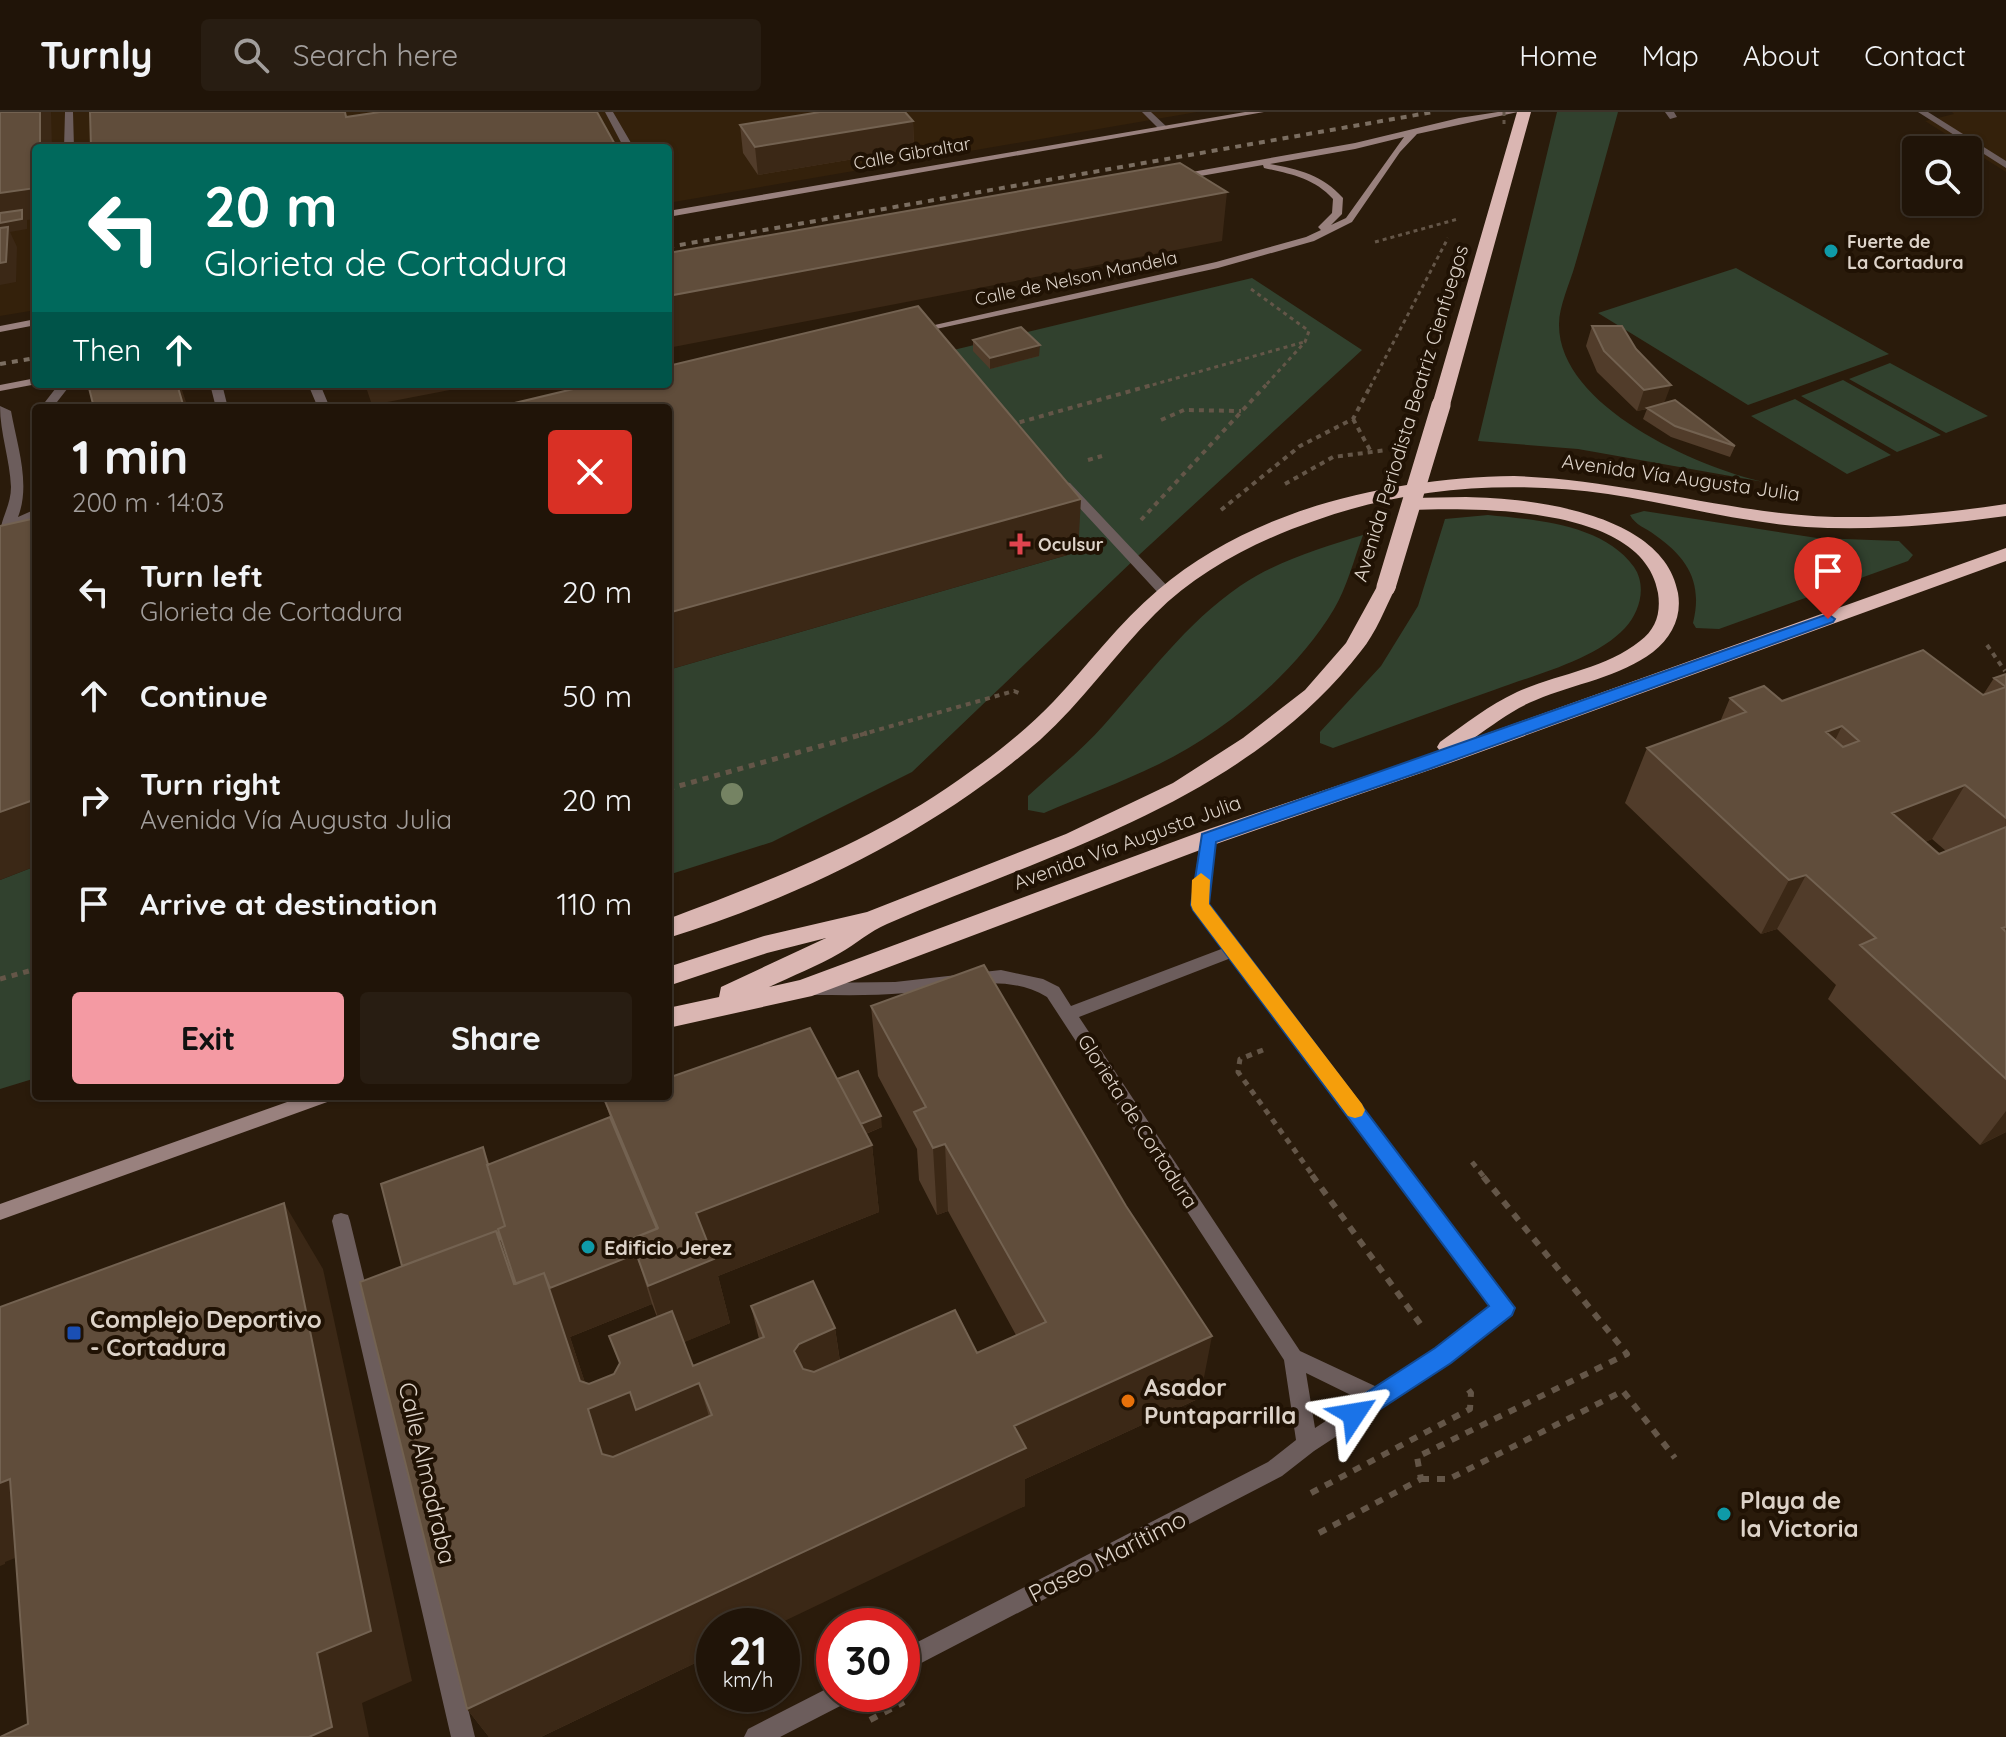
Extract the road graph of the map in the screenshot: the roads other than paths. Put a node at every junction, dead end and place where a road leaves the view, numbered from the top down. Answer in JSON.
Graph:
{"nodes":[{"id":1,"x":69,"y":112,"type":"edge"},
{"id":2,"x":609,"y":112,"type":"edge"},
{"id":3,"x":1146,"y":112,"type":"edge"},
{"id":4,"x":1260,"y":112,"type":"edge"},
{"id":5,"x":1514,"y":112,"type":"edge"},
{"id":6,"x":1524,"y":112,"type":"edge"},
{"id":7,"x":1922,"y":112,"type":"edge"},
{"id":8,"x":1163,"y":128,"type":"junction"},
{"id":9,"x":1413,"y":133,"type":"junction"},
{"id":10,"x":69,"y":144,"type":"edge"},
{"id":11,"x":627,"y":144,"type":"edge"},
{"id":12,"x":1254,"y":164,"type":"junction"},
{"id":13,"x":2006,"y":165,"type":"edge"},
{"id":14,"x":1166,"y":180,"type":"edge"},
{"id":15,"x":672,"y":213,"type":"edge"},
{"id":16,"x":1310,"y":239,"type":"junction"},
{"id":17,"x":32,"y":323,"type":"edge"},
{"id":18,"x":0,"y":329,"type":"edge"},
{"id":19,"x":919,"y":330,"type":"junction"},
{"id":20,"x":904,"y":334,"type":"edge"},
{"id":21,"x":929,"y":340,"type":"edge"},
{"id":22,"x":32,"y":382,"type":"edge"},
{"id":23,"x":0,"y":388,"type":"edge"},
{"id":24,"x":0,"y":409,"type":"edge"},
{"id":25,"x":1009,"y":425,"type":"edge"},
{"id":26,"x":2006,"y":510,"type":"edge"},
{"id":27,"x":32,"y":515,"type":"edge"},
{"id":28,"x":1312,"y":517,"type":"junction"},
{"id":29,"x":4,"y":529,"type":"edge"},
{"id":30,"x":2006,"y":554,"type":"edge"},
{"id":31,"x":1166,"y":593,"type":"junction"},
{"id":32,"x":1423,"y":765,"type":"junction"},
{"id":33,"x":1208,"y":838,"type":"junction"},
{"id":34,"x":874,"y":919,"type":"junction"},
{"id":35,"x":672,"y":927,"type":"edge"},
{"id":36,"x":1233,"y":951,"type":"junction"},
{"id":37,"x":672,"y":976,"type":"edge"},
{"id":38,"x":803,"y":989,"type":"junction"},
{"id":39,"x":1069,"y":1014,"type":"junction"},
{"id":40,"x":672,"y":1016,"type":"edge"},
{"id":41,"x":672,"y":1017,"type":"edge"},
{"id":42,"x":313,"y":1100,"type":"edge"},
{"id":43,"x":0,"y":1212,"type":"edge"},
{"id":44,"x":341,"y":1221,"type":"dead end"},
{"id":45,"x":1293,"y":1357,"type":"junction"},
{"id":46,"x":1378,"y":1398,"type":"junction"},
{"id":47,"x":1307,"y":1444,"type":"junction"},
{"id":48,"x":920,"y":1653,"type":"edge"},
{"id":49,"x":816,"y":1706,"type":"edge"},
{"id":50,"x":463,"y":1737,"type":"edge"},
{"id":51,"x":756,"y":1737,"type":"edge"}],
"edges":[{"from":1,"to":10,"type":"street"},
{"from":2,"to":11,"type":"street"},
{"from":3,"to":8,"type":"street"},
{"from":4,"to":8,"type":"street","name":"Calle Gibraltar"},
{"from":5,"to":9,"type":"street"},
{"from":6,"to":34,"type":"highway","name":"Avenida Periodista Beatriz Cienfuegos","bridge":true},
{"from":7,"to":13,"type":"street"},
{"from":8,"to":15,"type":"street","name":"Calle Gibraltar"},
{"from":9,"to":12,"type":"street"},
{"from":9,"to":16,"type":"street","name":"Calle de Nelson Mandela"},
{"from":12,"to":14,"type":"street"},
{"from":12,"to":16,"type":"street"},
{"from":16,"to":19,"type":"street","name":"Calle de Nelson Mandela"},
{"from":17,"to":18,"type":"street"},
{"from":19,"to":20,"type":"street","name":"Calle de Nelson Mandela"},
{"from":19,"to":21,"type":"street"},
{"from":22,"to":23,"type":"street"},
{"from":24,"to":29,"type":"street"},
{"from":25,"to":31,"type":"street"},
{"from":26,"to":28,"type":"highway","name":"Avenida Vía Augusta Julia"},
{"from":27,"to":29,"type":"street"},
{"from":28,"to":31,"type":"highway","name":"Avenida Vía Augusta Julia"},
{"from":28,"to":32,"type":"highway"},
{"from":30,"to":32,"type":"highway","name":"Avenida Vía Augusta Julia"},
{"from":31,"to":35,"type":"highway","name":"Avenida Vía Augusta Julia"},
{"from":32,"to":33,"type":"highway","name":"Avenida Vía Augusta Julia"},
{"from":33,"to":36,"type":"street"},
{"from":33,"to":38,"type":"highway","name":"Avenida Vía Augusta Julia"},
{"from":34,"to":37,"type":"highway","name":"Avenida Periodista Beatriz Cienfuegos"},
{"from":34,"to":40,"type":"highway","name":"Avenida Periodista Beatriz Cienfuegos"},
{"from":36,"to":39,"type":"street","name":"Glorieta de Cortadura"},
{"from":36,"to":46,"type":"street"},
{"from":38,"to":39,"type":"street"},
{"from":38,"to":41,"type":"highway","name":"Avenida Vía Augusta Julia"},
{"from":39,"to":45,"type":"street","name":"Glorieta de Cortadura"},
{"from":42,"to":43,"type":"street"},
{"from":44,"to":50,"type":"street","name":"Calle Almadraba"},
{"from":45,"to":46,"type":"street"},
{"from":45,"to":47,"type":"street","name":"Glorieta de Cortadura"},
{"from":46,"to":47,"type":"street"},
{"from":47,"to":48,"type":"street","name":"Paseo Marítimo"},
{"from":49,"to":51,"type":"street"}]}
